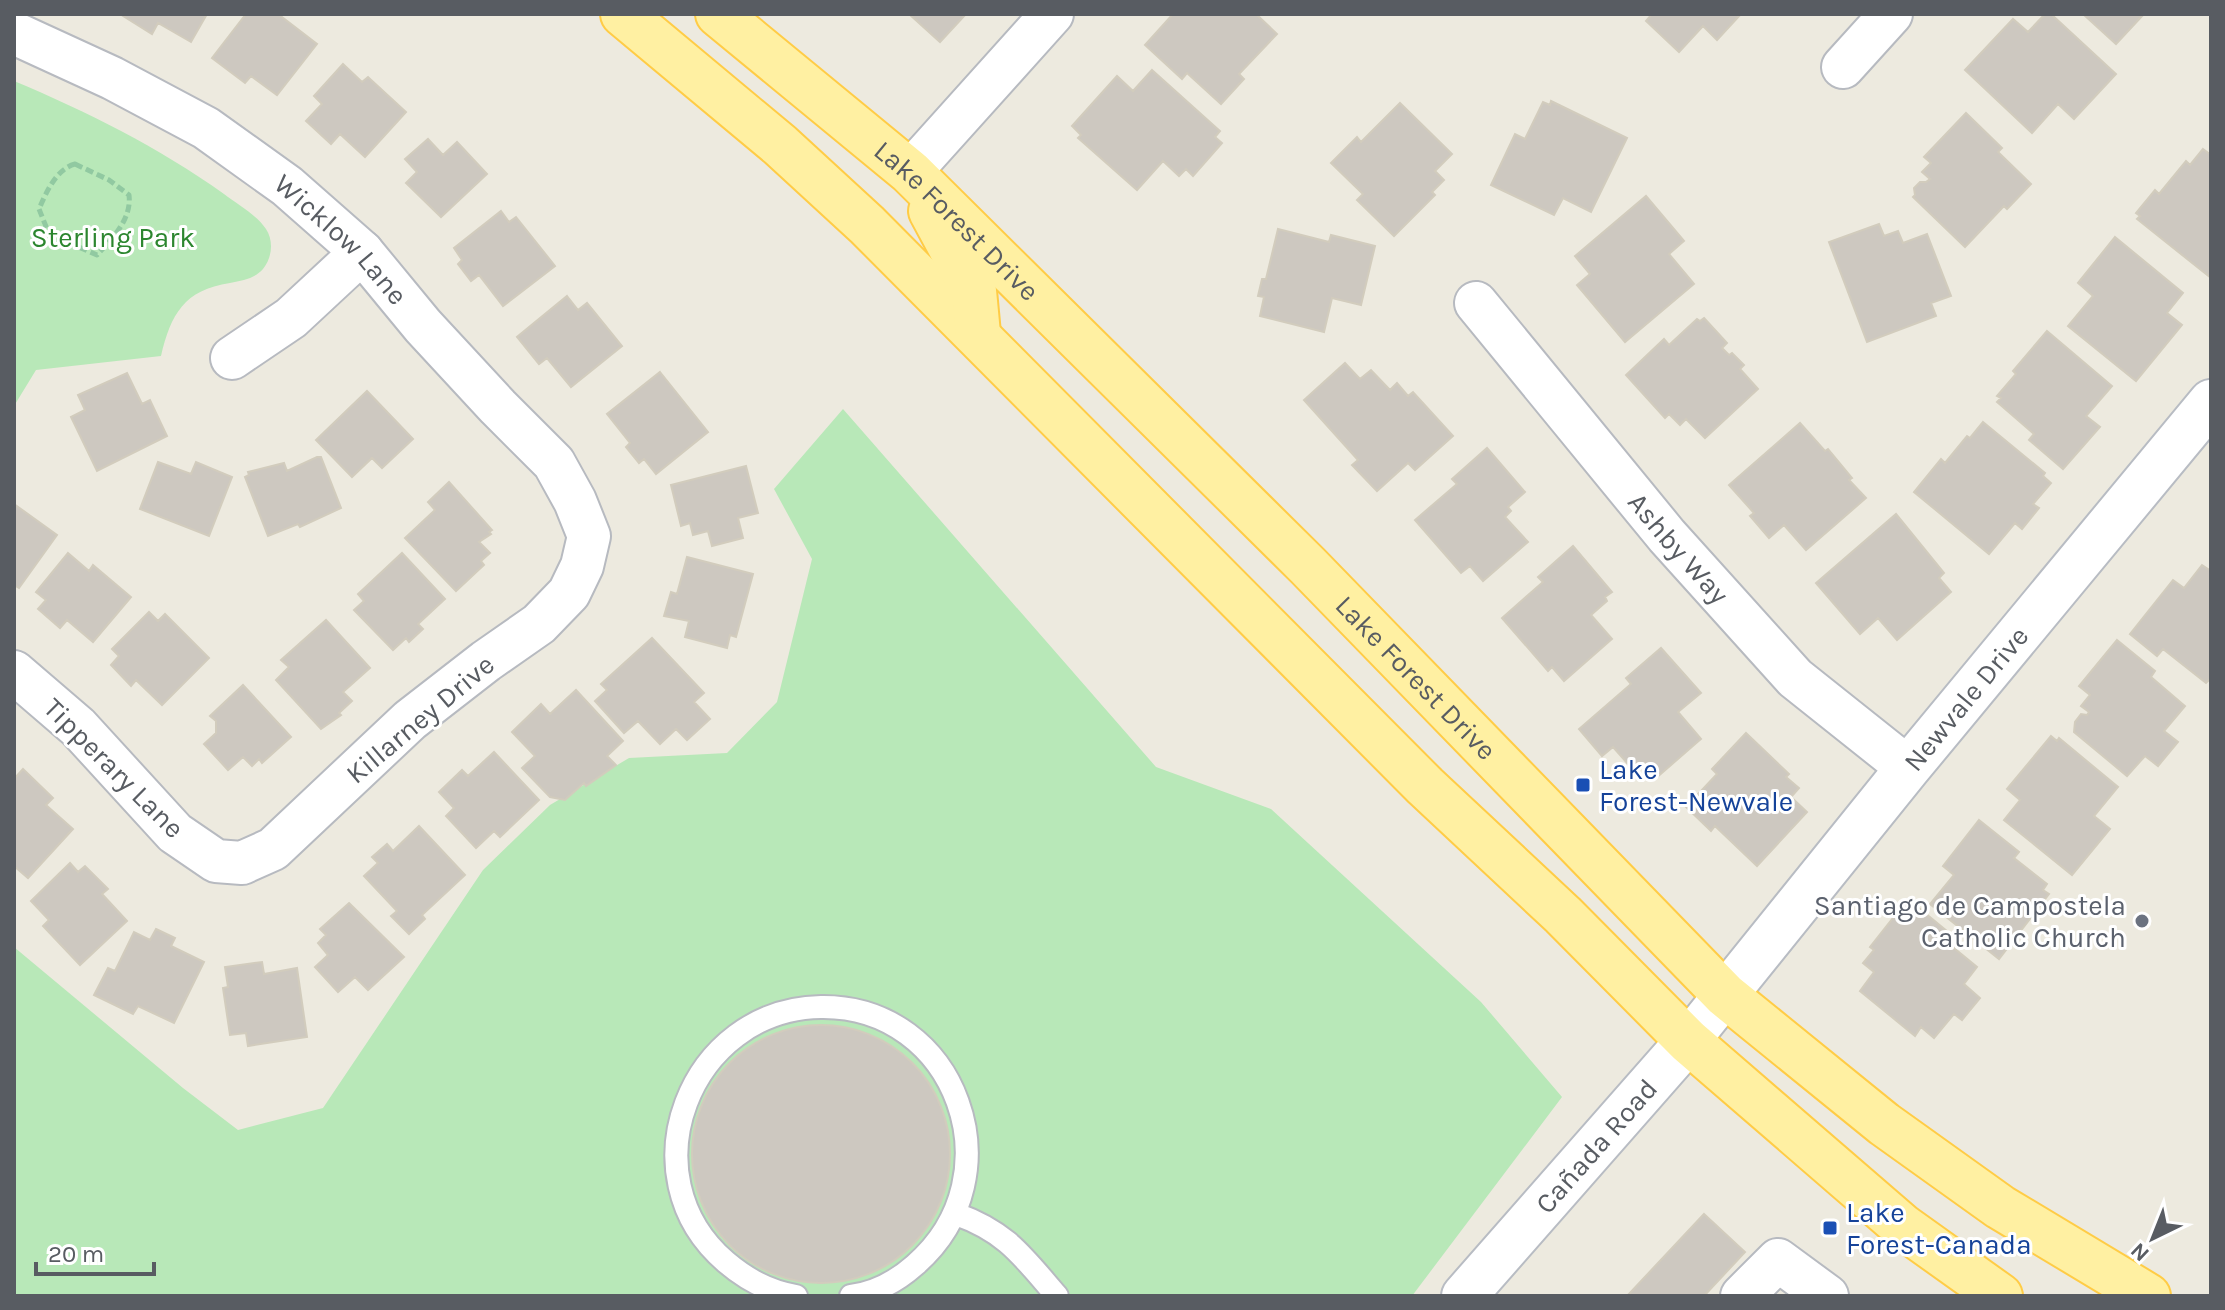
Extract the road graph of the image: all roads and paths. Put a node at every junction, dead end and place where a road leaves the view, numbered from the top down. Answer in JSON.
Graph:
{"nodes":[{"id":1,"x":623,"y":14,"type":"edge"},
{"id":2,"x":718,"y":14,"type":"edge"},
{"id":3,"x":1052,"y":14,"type":"edge"},
{"id":4,"x":1891,"y":14,"type":"edge"},
{"id":5,"x":14,"y":33,"type":"edge"},
{"id":6,"x":1843,"y":67,"type":"dead end"},
{"id":7,"x":780,"y":145,"type":"junction"},
{"id":8,"x":910,"y":172,"type":"junction"},
{"id":9,"x":49,"y":234,"type":"joint"},
{"id":10,"x":362,"y":252,"type":"junction"},
{"id":11,"x":1476,"y":303,"type":"dead end"},
{"id":12,"x":978,"y":334,"type":"junction"},
{"id":13,"x":232,"y":358,"type":"dead end"},
{"id":14,"x":2211,"y":402,"type":"edge"},
{"id":15,"x":589,"y":536,"type":"joint"},
{"id":16,"x":14,"y":672,"type":"edge"},
{"id":17,"x":1908,"y":768,"type":"junction"},
{"id":18,"x":216,"y":861,"type":"joint"},
{"id":19,"x":1725,"y":995,"type":"junction"},
{"id":20,"x":1688,"y":1041,"type":"junction"},
{"id":21,"x":956,"y":1214,"type":"junction"},
{"id":22,"x":796,"y":1296,"type":"edge"},
{"id":23,"x":851,"y":1296,"type":"edge"},
{"id":24,"x":1057,"y":1296,"type":"edge"},
{"id":25,"x":1464,"y":1296,"type":"edge"},
{"id":26,"x":1742,"y":1296,"type":"edge"},
{"id":27,"x":1827,"y":1296,"type":"edge"},
{"id":28,"x":2000,"y":1296,"type":"edge"},
{"id":29,"x":2148,"y":1296,"type":"edge"}],
"edges":[{"from":1,"to":7,"type":"main road"},
{"from":2,"to":8,"type":"main road","name":"Lake Forest Drive"},
{"from":3,"to":8,"type":"street"},
{"from":4,"to":6,"type":"street"},
{"from":5,"to":10,"type":"street","name":"Wicklow Lane"},
{"from":7,"to":8,"type":"main road"},
{"from":7,"to":12,"type":"main road"},
{"from":8,"to":12,"type":"main road"},
{"from":8,"to":19,"type":"main road","name":"Lake Forest Drive"},
{"from":9,"to":9,"type":"path"},
{"from":10,"to":13,"type":"street"},
{"from":10,"to":15,"type":"street","name":"Wicklow Lane"},
{"from":11,"to":17,"type":"street","name":"Ashby Way"},
{"from":12,"to":20,"type":"main road"},
{"from":14,"to":17,"type":"street","name":"Newvale Drive"},
{"from":15,"to":18,"type":"street","name":"Killarney Drive"},
{"from":16,"to":18,"type":"street","name":"Tipperary Lane"},
{"from":17,"to":19,"type":"street","name":"Newvale Drive"},
{"from":19,"to":20,"type":"street","name":"Cañada Road"},
{"from":19,"to":29,"type":"main road","name":"Lake Forest Drive"},
{"from":20,"to":25,"type":"street","name":"Cañada Road"},
{"from":20,"to":28,"type":"main road"},
{"from":21,"to":22,"type":"lane"},
{"from":21,"to":23,"type":"lane"},
{"from":21,"to":24,"type":"lane"},
{"from":26,"to":27,"type":"street"}]}
